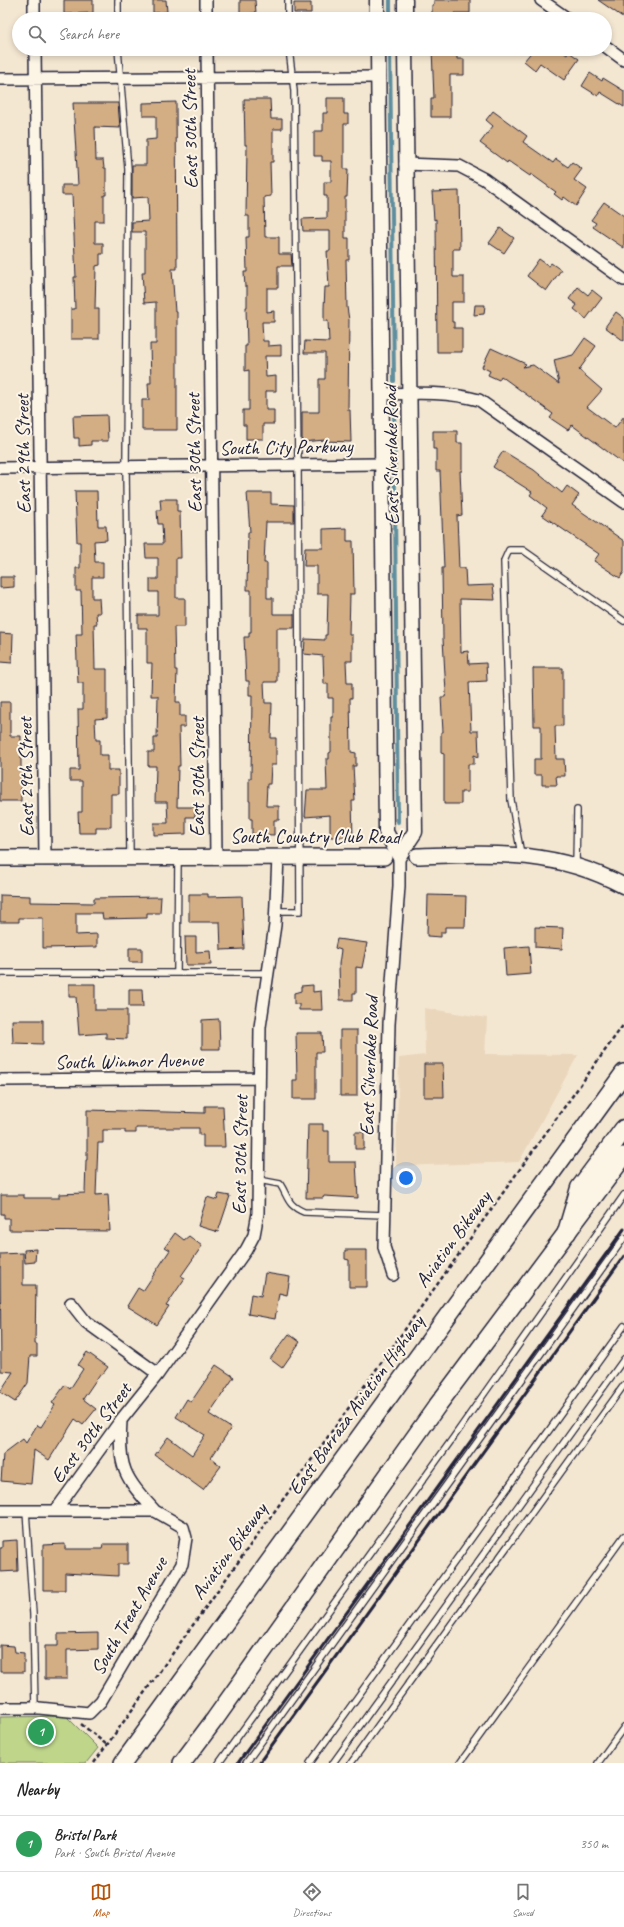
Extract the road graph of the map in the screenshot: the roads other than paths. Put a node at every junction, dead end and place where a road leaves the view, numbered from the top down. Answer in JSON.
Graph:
{"nodes":[{"id":1,"x":34,"y":0,"type":"edge"},
{"id":2,"x":118,"y":0,"type":"edge"},
{"id":3,"x":206,"y":0,"type":"edge"},
{"id":4,"x":288,"y":0,"type":"edge"},
{"id":5,"x":377,"y":0,"type":"edge"},
{"id":6,"x":405,"y":0,"type":"edge"},
{"id":7,"x":541,"y":0,"type":"edge"},
{"id":8,"x":34,"y":12,"type":"edge"},
{"id":9,"x":118,"y":12,"type":"edge"},
{"id":10,"x":206,"y":12,"type":"edge"},
{"id":11,"x":288,"y":12,"type":"edge"},
{"id":12,"x":377,"y":12,"type":"edge"},
{"id":13,"x":405,"y":12,"type":"edge"},
{"id":14,"x":558,"y":12,"type":"edge"},
{"id":15,"x":612,"y":51,"type":"edge"},
{"id":16,"x":35,"y":56,"type":"edge"},
{"id":17,"x":119,"y":56,"type":"edge"},
{"id":18,"x":206,"y":56,"type":"edge"},
{"id":19,"x":290,"y":56,"type":"edge"},
{"id":20,"x":378,"y":56,"type":"edge"},
{"id":21,"x":405,"y":56,"type":"edge"},
{"id":22,"x":624,"y":60,"type":"edge"},
{"id":23,"x":378,"y":76,"type":"junction"},
{"id":24,"x":292,"y":77,"type":"junction"},
{"id":25,"x":121,"y":78,"type":"junction"},
{"id":26,"x":207,"y":78,"type":"junction"},
{"id":27,"x":0,"y":79,"type":"edge"},
{"id":28,"x":35,"y":79,"type":"junction"},
{"id":29,"x":405,"y":164,"type":"junction"},
{"id":30,"x":624,"y":280,"type":"edge"},
{"id":31,"x":410,"y":393,"type":"junction"},
{"id":32,"x":381,"y":394,"type":"junction"},
{"id":33,"x":381,"y":464,"type":"junction"},
{"id":34,"x":298,"y":465,"type":"junction"},
{"id":35,"x":126,"y":467,"type":"junction"},
{"id":36,"x":212,"y":467,"type":"junction"},
{"id":37,"x":0,"y":468,"type":"edge"},
{"id":38,"x":41,"y":468,"type":"junction"},
{"id":39,"x":624,"y":502,"type":"edge"},
{"id":40,"x":624,"y":621,"type":"edge"},
{"id":41,"x":577,"y":810,"type":"dead end"},
{"id":42,"x":521,"y":855,"type":"junction"},
{"id":43,"x":392,"y":856,"type":"junction"},
{"id":44,"x":417,"y":856,"type":"joint"},
{"id":45,"x":130,"y":857,"type":"junction"},
{"id":46,"x":178,"y":857,"type":"junction"},
{"id":47,"x":216,"y":857,"type":"junction"},
{"id":48,"x":278,"y":857,"type":"junction"},
{"id":49,"x":301,"y":857,"type":"junction"},
{"id":50,"x":0,"y":858,"type":"edge"},
{"id":51,"x":45,"y":858,"type":"junction"},
{"id":52,"x":576,"y":867,"type":"junction"},
{"id":53,"x":624,"y":886,"type":"edge"},
{"id":54,"x":275,"y":911,"type":"junction"},
{"id":55,"x":0,"y":973,"type":"edge"},
{"id":56,"x":177,"y":973,"type":"junction"},
{"id":57,"x":268,"y":973,"type":"junction"},
{"id":58,"x":624,"y":1073,"type":"edge"},
{"id":59,"x":259,"y":1078,"type":"junction"},
{"id":60,"x":0,"y":1080,"type":"edge"},
{"id":61,"x":624,"y":1129,"type":"edge"},
{"id":62,"x":624,"y":1156,"type":"edge"},
{"id":63,"x":259,"y":1180,"type":"junction"},
{"id":64,"x":624,"y":1195,"type":"edge"},
{"id":65,"x":384,"y":1215,"type":"junction"},
{"id":66,"x":567,"y":1232,"type":"junction"},
{"id":67,"x":624,"y":1238,"type":"edge"},
{"id":68,"x":393,"y":1275,"type":"dead end"},
{"id":69,"x":71,"y":1303,"type":"dead end"},
{"id":70,"x":624,"y":1326,"type":"edge"},
{"id":71,"x":624,"y":1359,"type":"edge"},
{"id":72,"x":158,"y":1374,"type":"junction"},
{"id":73,"x":624,"y":1385,"type":"edge"},
{"id":74,"x":121,"y":1420,"type":"junction"},
{"id":75,"x":56,"y":1510,"type":"junction"},
{"id":76,"x":0,"y":1511,"type":"edge"},
{"id":77,"x":26,"y":1511,"type":"junction"},
{"id":78,"x":155,"y":1511,"type":"junction"},
{"id":79,"x":624,"y":1536,"type":"edge"},
{"id":80,"x":0,"y":1708,"type":"edge"},
{"id":81,"x":35,"y":1708,"type":"junction"},
{"id":82,"x":624,"y":1727,"type":"edge"},
{"id":83,"x":123,"y":1763,"type":"edge"},
{"id":84,"x":182,"y":1763,"type":"edge"},
{"id":85,"x":219,"y":1763,"type":"edge"},
{"id":86,"x":246,"y":1763,"type":"edge"},
{"id":87,"x":310,"y":1763,"type":"edge"},
{"id":88,"x":333,"y":1763,"type":"edge"},
{"id":89,"x":351,"y":1763,"type":"edge"},
{"id":90,"x":460,"y":1763,"type":"edge"},
{"id":91,"x":598,"y":1763,"type":"edge"}],
"edges":[{"from":1,"to":8,"type":"street"},
{"from":2,"to":9,"type":"lane"},
{"from":3,"to":10,"type":"street"},
{"from":4,"to":11,"type":"lane"},
{"from":5,"to":12,"type":"street"},
{"from":6,"to":13,"type":"street"},
{"from":7,"to":14,"type":"street"},
{"from":15,"to":22,"type":"street"},
{"from":16,"to":28,"type":"street","name":"East 29th Street"},
{"from":17,"to":25,"type":"lane"},
{"from":18,"to":26,"type":"street","name":"East 30th Street"},
{"from":19,"to":24,"type":"lane"},
{"from":20,"to":23,"type":"street","name":"East Silverlake Road"},
{"from":21,"to":29,"type":"street","name":"East Silverlake Road"},
{"from":23,"to":24,"type":"street"},
{"from":23,"to":32,"type":"street","name":"East Silverlake Road"},
{"from":24,"to":26,"type":"street"},
{"from":24,"to":34,"type":"lane"},
{"from":25,"to":26,"type":"street"},
{"from":25,"to":28,"type":"street"},
{"from":25,"to":35,"type":"lane"},
{"from":26,"to":36,"type":"street","name":"East 30th Street"},
{"from":27,"to":28,"type":"street"},
{"from":28,"to":38,"type":"street","name":"East 29th Street"},
{"from":29,"to":30,"type":"street"},
{"from":29,"to":31,"type":"street","name":"East Silverlake Road"},
{"from":31,"to":32,"type":"street"},
{"from":31,"to":39,"type":"street"},
{"from":31,"to":43,"type":"street","name":"East Silverlake Road"},
{"from":32,"to":33,"type":"street","name":"East Silverlake Road"},
{"from":33,"to":34,"type":"street","name":"South City Parkway"},
{"from":33,"to":43,"type":"street","name":"East Silverlake Road"},
{"from":34,"to":36,"type":"street","name":"South City Parkway"},
{"from":34,"to":49,"type":"lane"},
{"from":35,"to":36,"type":"street","name":"South City Parkway"},
{"from":35,"to":38,"type":"street","name":"South City Parkway"},
{"from":35,"to":45,"type":"lane"},
{"from":36,"to":47,"type":"street","name":"East 30th Street"},
{"from":37,"to":38,"type":"street","name":"South City Parkway"},
{"from":38,"to":51,"type":"street","name":"East 29th Street"},
{"from":40,"to":42,"type":"lane"},
{"from":41,"to":52,"type":"lane"},
{"from":42,"to":44,"type":"main road","name":"South Country Club Road"},
{"from":42,"to":52,"type":"main road","name":"South Country Club Road"},
{"from":43,"to":44,"type":"street","name":"South Country Club Road"},
{"from":43,"to":49,"type":"main road","name":"South Country Club Road"},
{"from":43,"to":65,"type":"street","name":"East Silverlake Road"},
{"from":45,"to":46,"type":"main road","name":"South Country Club Road"},
{"from":45,"to":51,"type":"main road","name":"South Country Club Road"},
{"from":46,"to":47,"type":"main road","name":"South Country Club Road"},
{"from":46,"to":56,"type":"lane"},
{"from":47,"to":48,"type":"main road","name":"South Country Club Road"},
{"from":48,"to":49,"type":"main road","name":"South Country Club Road"},
{"from":48,"to":54,"type":"street","name":"East 30th Street"},
{"from":49,"to":54,"type":"lane"},
{"from":50,"to":51,"type":"main road","name":"South Country Club Road"},
{"from":52,"to":53,"type":"main road","name":"South Country Club Road"},
{"from":54,"to":57,"type":"street","name":"East 30th Street"},
{"from":55,"to":56,"type":"lane"},
{"from":56,"to":57,"type":"lane"},
{"from":57,"to":59,"type":"street","name":"East 30th Street"},
{"from":58,"to":83,"type":"main road","name":"East Barraza Aviation Highway"},
{"from":59,"to":60,"type":"street","name":"South Winmor Avenue"},
{"from":59,"to":63,"type":"street","name":"East 30th Street"},
{"from":61,"to":66,"type":"highway"},
{"from":62,"to":66,"type":"main road"},
{"from":63,"to":65,"type":"lane"},
{"from":63,"to":72,"type":"street","name":"East 30th Street"},
{"from":64,"to":85,"type":"lane"},
{"from":65,"to":68,"type":"street","name":"East Silverlake Road"},
{"from":66,"to":84,"type":"main road"},
{"from":67,"to":86,"type":"lane"},
{"from":69,"to":72,"type":"street"},
{"from":70,"to":87,"type":"lane"},
{"from":71,"to":88,"type":"lane"},
{"from":72,"to":74,"type":"street","name":"East 30th Street"},
{"from":73,"to":89,"type":"lane"},
{"from":74,"to":75,"type":"street","name":"East 30th Street"},
{"from":74,"to":78,"type":"street"},
{"from":75,"to":77,"type":"street","name":"South Treat Avenue"},
{"from":75,"to":78,"type":"street","name":"South Treat Avenue"},
{"from":76,"to":77,"type":"street","name":"South Treat Avenue"},
{"from":77,"to":81,"type":"lane"},
{"from":78,"to":81,"type":"street","name":"South Treat Avenue"},
{"from":79,"to":90,"type":"lane"},
{"from":80,"to":81,"type":"street"},
{"from":82,"to":91,"type":"lane"}]}
